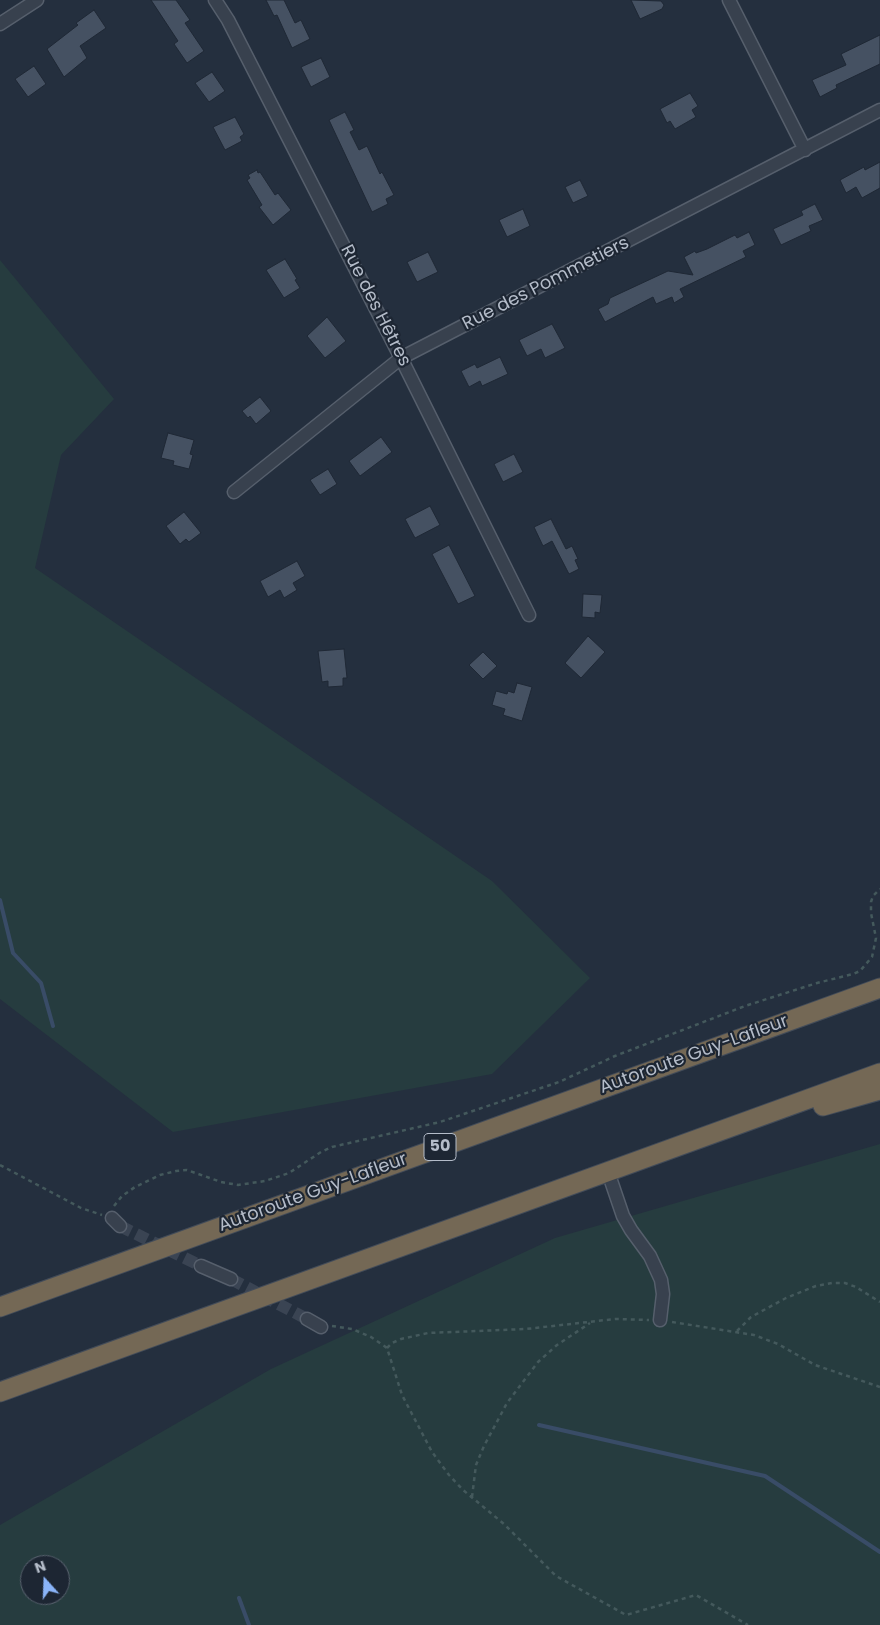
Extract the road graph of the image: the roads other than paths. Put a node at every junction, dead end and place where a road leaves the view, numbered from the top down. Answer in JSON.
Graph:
{"nodes":[{"id":1,"x":37,"y":0,"type":"edge"},
{"id":2,"x":215,"y":0,"type":"edge"},
{"id":3,"x":729,"y":0,"type":"edge"},
{"id":4,"x":0,"y":24,"type":"edge"},
{"id":5,"x":880,"y":110,"type":"edge"},
{"id":6,"x":805,"y":150,"type":"junction"},
{"id":7,"x":402,"y":358,"type":"junction"},
{"id":8,"x":234,"y":492,"type":"dead end"},
{"id":9,"x":529,"y":615,"type":"dead end"},
{"id":10,"x":880,"y":988,"type":"edge"},
{"id":11,"x":880,"y":1073,"type":"edge"},
{"id":12,"x":880,"y":1090,"type":"edge"},
{"id":13,"x":701,"y":1138,"type":"junction"},
{"id":14,"x":608,"y":1172,"type":"junction"},
{"id":15,"x":200,"y":1266,"type":"tunnel mouth"},
{"id":16,"x":231,"y":1280,"type":"tunnel mouth"},
{"id":17,"x":0,"y":1307,"type":"edge"},
{"id":18,"x":307,"y":1319,"type":"tunnel mouth"},
{"id":19,"x":660,"y":1320,"type":"road end"},
{"id":20,"x":321,"y":1327,"type":"road end"},
{"id":21,"x":0,"y":1392,"type":"edge"}],
"edges":[{"from":1,"to":4,"type":"street"},
{"from":2,"to":7,"type":"street","name":"Rue des Hêtres"},
{"from":3,"to":6,"type":"street"},
{"from":5,"to":6,"type":"street","name":"Rue des Pommetiers"},
{"from":6,"to":7,"type":"street","name":"Rue des Pommetiers"},
{"from":7,"to":8,"type":"street","name":"Rue des Pommetiers"},
{"from":7,"to":9,"type":"street","name":"Rue des Hêtres"},
{"from":10,"to":17,"type":"highway","name":"Autoroute Guy-Lafleur","number":"50"},
{"from":11,"to":13,"type":"highway"},
{"from":12,"to":13,"type":"highway"},
{"from":13,"to":14,"type":"highway"},
{"from":14,"to":19,"type":"street"},
{"from":14,"to":21,"type":"highway"},
{"from":15,"to":16,"type":"street"},
{"from":18,"to":20,"type":"street"}]}
